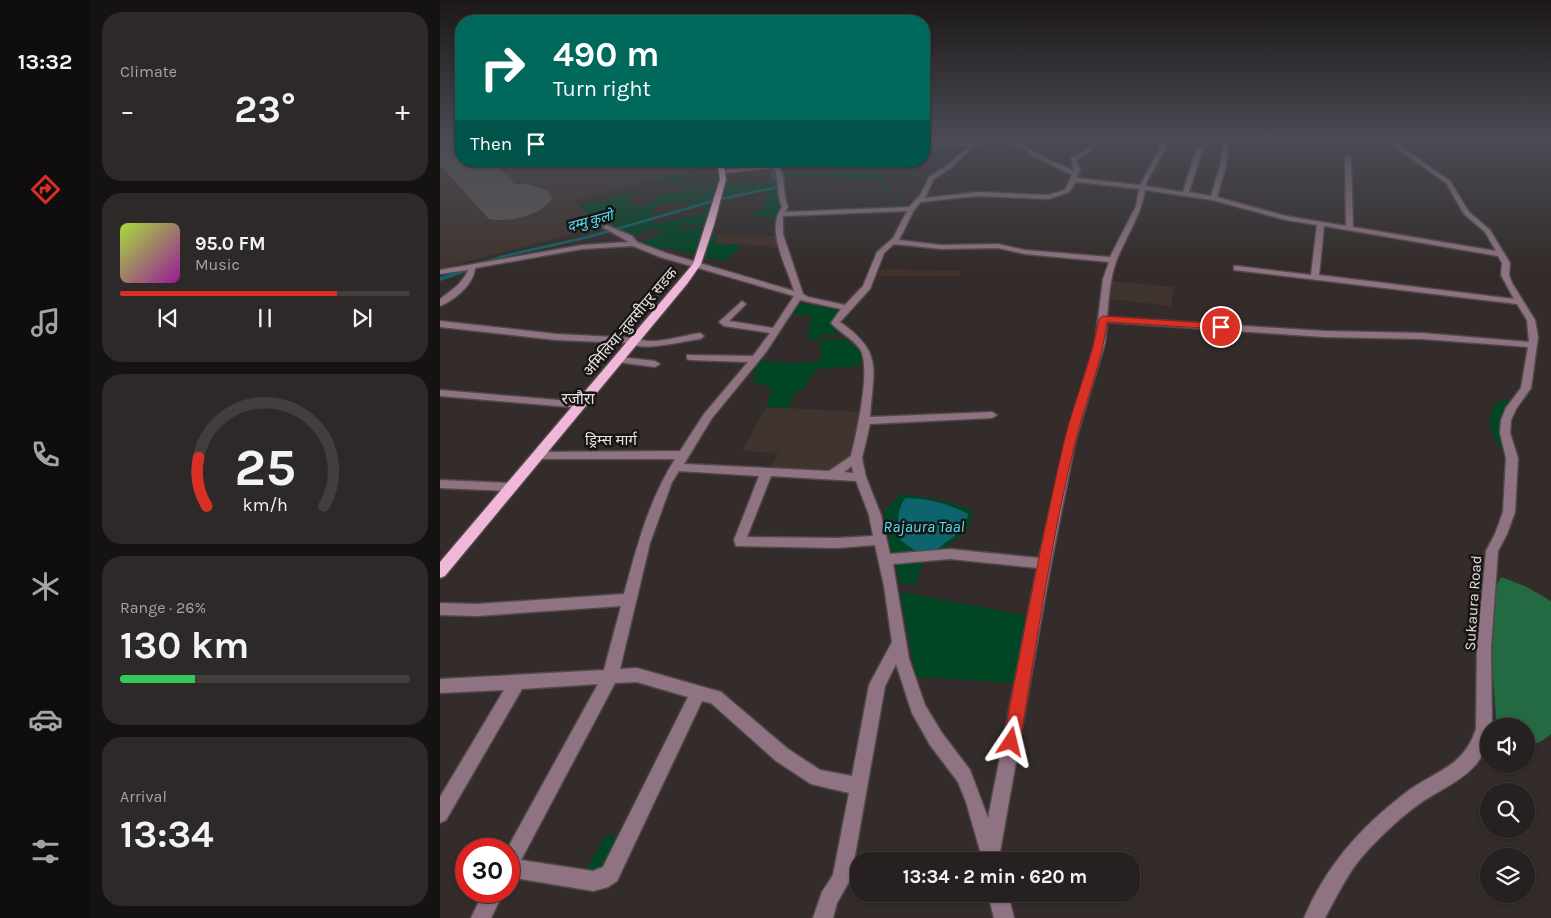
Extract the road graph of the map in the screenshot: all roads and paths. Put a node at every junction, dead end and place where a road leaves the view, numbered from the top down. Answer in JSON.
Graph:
{"nodes":[{"id":1,"x":721,"y":182,"type":"edge"},
{"id":2,"x":782,"y":182,"type":"edge"},
{"id":3,"x":929,"y":182,"type":"edge"},
{"id":4,"x":1072,"y":182,"type":"edge"},
{"id":5,"x":1104,"y":182,"type":"edge"},
{"id":6,"x":1145,"y":182,"type":"edge"},
{"id":7,"x":1189,"y":182,"type":"edge"},
{"id":8,"x":1218,"y":182,"type":"edge"},
{"id":9,"x":1349,"y":182,"type":"edge"},
{"id":10,"x":1448,"y":182,"type":"edge"},
{"id":11,"x":1142,"y":188,"type":"junction"},
{"id":12,"x":1185,"y":194,"type":"junction"},
{"id":13,"x":1213,"y":198,"type":"junction"},
{"id":14,"x":920,"y":200,"type":"junction"},
{"id":15,"x":911,"y":209,"type":"junction"},
{"id":16,"x":782,"y":214,"type":"junction"},
{"id":17,"x":1321,"y":224,"type":"junction"},
{"id":18,"x":606,"y":227,"type":"dead end"},
{"id":19,"x":1350,"y":229,"type":"junction"},
{"id":20,"x":892,"y":242,"type":"junction"},
{"id":21,"x":634,"y":244,"type":"junction"},
{"id":22,"x":1500,"y":254,"type":"junction"},
{"id":23,"x":1113,"y":260,"type":"junction"},
{"id":24,"x":697,"y":264,"type":"junction"},
{"id":25,"x":470,"y":268,"type":"junction"},
{"id":26,"x":1237,"y":268,"type":"dead end"},
{"id":27,"x":440,"y":272,"type":"edge"},
{"id":28,"x":1315,"y":277,"type":"junction"},
{"id":29,"x":799,"y":295,"type":"junction"},
{"id":30,"x":1520,"y":302,"type":"junction"},
{"id":31,"x":440,"y":303,"type":"edge"},
{"id":32,"x":742,"y":304,"type":"dead end"},
{"id":33,"x":847,"y":308,"type":"junction"},
{"id":34,"x":1103,"y":319,"type":"junction"},
{"id":35,"x":440,"y":324,"type":"edge"},
{"id":36,"x":775,"y":331,"type":"junction"},
{"id":37,"x":700,"y":336,"type":"dead end"},
{"id":38,"x":634,"y":342,"type":"junction"},
{"id":39,"x":1532,"y":346,"type":"junction"},
{"id":40,"x":690,"y":357,"type":"dead end"},
{"id":41,"x":755,"y":359,"type":"junction"},
{"id":42,"x":619,"y":360,"type":"junction"},
{"id":43,"x":655,"y":364,"type":"dead end"},
{"id":44,"x":440,"y":393,"type":"edge"},
{"id":45,"x":580,"y":406,"type":"junction"},
{"id":46,"x":992,"y":414,"type":"dead end"},
{"id":47,"x":865,"y":422,"type":"junction"},
{"id":48,"x":539,"y":454,"type":"junction"},
{"id":49,"x":856,"y":458,"type":"junction"},
{"id":50,"x":678,"y":461,"type":"junction"},
{"id":51,"x":767,"y":471,"type":"junction"},
{"id":52,"x":832,"y":475,"type":"junction"},
{"id":53,"x":860,"y":477,"type":"junction"},
{"id":54,"x":440,"y":484,"type":"edge"},
{"id":55,"x":512,"y":487,"type":"junction"},
{"id":56,"x":880,"y":540,"type":"junction"},
{"id":57,"x":885,"y":560,"type":"junction"},
{"id":58,"x":1044,"y":564,"type":"junction"},
{"id":59,"x":440,"y":572,"type":"edge"},
{"id":60,"x":631,"y":599,"type":"junction"},
{"id":61,"x":440,"y":609,"type":"edge"},
{"id":62,"x":900,"y":641,"type":"junction"},
{"id":63,"x":610,"y":677,"type":"junction"},
{"id":64,"x":518,"y":681,"type":"junction"},
{"id":65,"x":440,"y":686,"type":"edge"},
{"id":66,"x":698,"y":692,"type":"junction"},
{"id":67,"x":858,"y":786,"type":"junction"},
{"id":68,"x":440,"y":814,"type":"edge"},
{"id":69,"x":520,"y":844,"type":"edge"},
{"id":70,"x":989,"y":852,"type":"edge"},
{"id":71,"x":992,"y":852,"type":"edge"},
{"id":72,"x":520,"y":870,"type":"edge"},
{"id":73,"x":1000,"y":902,"type":"edge"},
{"id":74,"x":488,"y":903,"type":"edge"},
{"id":75,"x":481,"y":918,"type":"edge"},
{"id":76,"x":823,"y":918,"type":"edge"},
{"id":77,"x":1004,"y":918,"type":"edge"},
{"id":78,"x":1314,"y":918,"type":"edge"}],
"edges":[{"from":1,"to":24,"type":"main road","name":"अमिलिया-तुलसीपुर सडक"},
{"from":2,"to":16,"type":"street"},
{"from":3,"to":14,"type":"street"},
{"from":4,"to":14,"type":"street"},
{"from":5,"to":11,"type":"street"},
{"from":6,"to":11,"type":"street"},
{"from":7,"to":12,"type":"street"},
{"from":8,"to":13,"type":"street"},
{"from":9,"to":19,"type":"street"},
{"from":10,"to":22,"type":"street","name":"Sukaura Road"},
{"from":11,"to":12,"type":"street"},
{"from":11,"to":23,"type":"street"},
{"from":12,"to":13,"type":"street"},
{"from":13,"to":17,"type":"street"},
{"from":14,"to":15,"type":"street"},
{"from":15,"to":16,"type":"street"},
{"from":15,"to":20,"type":"street"},
{"from":16,"to":29,"type":"street"},
{"from":17,"to":19,"type":"street"},
{"from":17,"to":28,"type":"street"},
{"from":18,"to":21,"type":"street"},
{"from":19,"to":22,"type":"street"},
{"from":20,"to":23,"type":"street"},
{"from":20,"to":33,"type":"street"},
{"from":21,"to":24,"type":"street"},
{"from":21,"to":25,"type":"street"},
{"from":22,"to":30,"type":"street","name":"Sukaura Road"},
{"from":23,"to":34,"type":"street"},
{"from":24,"to":29,"type":"street"},
{"from":24,"to":38,"type":"main road","name":"अमिलिया-तुलसीपुर सडक"},
{"from":25,"to":27,"type":"street"},
{"from":25,"to":31,"type":"street"},
{"from":26,"to":28,"type":"street"},
{"from":28,"to":30,"type":"street"},
{"from":29,"to":33,"type":"street"},
{"from":29,"to":36,"type":"street"},
{"from":30,"to":39,"type":"street","name":"Sukaura Road"},
{"from":32,"to":36,"type":"street"},
{"from":33,"to":47,"type":"street"},
{"from":34,"to":39,"type":"street"},
{"from":34,"to":58,"type":"street"},
{"from":35,"to":38,"type":"street"},
{"from":36,"to":41,"type":"street"},
{"from":37,"to":38,"type":"street"},
{"from":38,"to":42,"type":"main road","name":"अमिलिया-तुलसीपुर सडक"},
{"from":39,"to":78,"type":"street","name":"Sukaura Road"},
{"from":40,"to":41,"type":"street"},
{"from":41,"to":50,"type":"street"},
{"from":42,"to":43,"type":"street"},
{"from":42,"to":45,"type":"main road","name":"अमिलिया-तुलसीपुर सडक"},
{"from":44,"to":45,"type":"street"},
{"from":45,"to":48,"type":"main road","name":"अमिलिया-तुलसीपुर सडक"},
{"from":46,"to":47,"type":"street"},
{"from":47,"to":49,"type":"street"},
{"from":48,"to":50,"type":"street","name":"ड्रिम्स मार्ग"},
{"from":48,"to":55,"type":"main road","name":"अमिलिया-तुलसीपुर सडक"},
{"from":49,"to":52,"type":"street"},
{"from":49,"to":53,"type":"street"},
{"from":50,"to":51,"type":"street","name":"ड्रिम्स मार्ग"},
{"from":50,"to":60,"type":"street"},
{"from":51,"to":52,"type":"street","name":"ड्रिम्स मार्ग"},
{"from":51,"to":56,"type":"street"},
{"from":52,"to":53,"type":"street","name":"ड्रिम्स मार्ग"},
{"from":53,"to":56,"type":"street"},
{"from":54,"to":55,"type":"street"},
{"from":55,"to":59,"type":"main road","name":"अमिलिया-तुलसीपुर सडक"},
{"from":56,"to":57,"type":"street"},
{"from":57,"to":58,"type":"street"},
{"from":57,"to":62,"type":"street"},
{"from":58,"to":71,"type":"street"},
{"from":60,"to":61,"type":"street"},
{"from":60,"to":63,"type":"street"},
{"from":62,"to":67,"type":"street"},
{"from":62,"to":70,"type":"street"},
{"from":63,"to":64,"type":"street"},
{"from":63,"to":66,"type":"street"},
{"from":63,"to":69,"type":"street"},
{"from":64,"to":65,"type":"street"},
{"from":64,"to":68,"type":"street"},
{"from":66,"to":67,"type":"street"},
{"from":66,"to":72,"type":"street"},
{"from":67,"to":76,"type":"street"},
{"from":73,"to":77,"type":"street"},
{"from":74,"to":75,"type":"street"}]}
